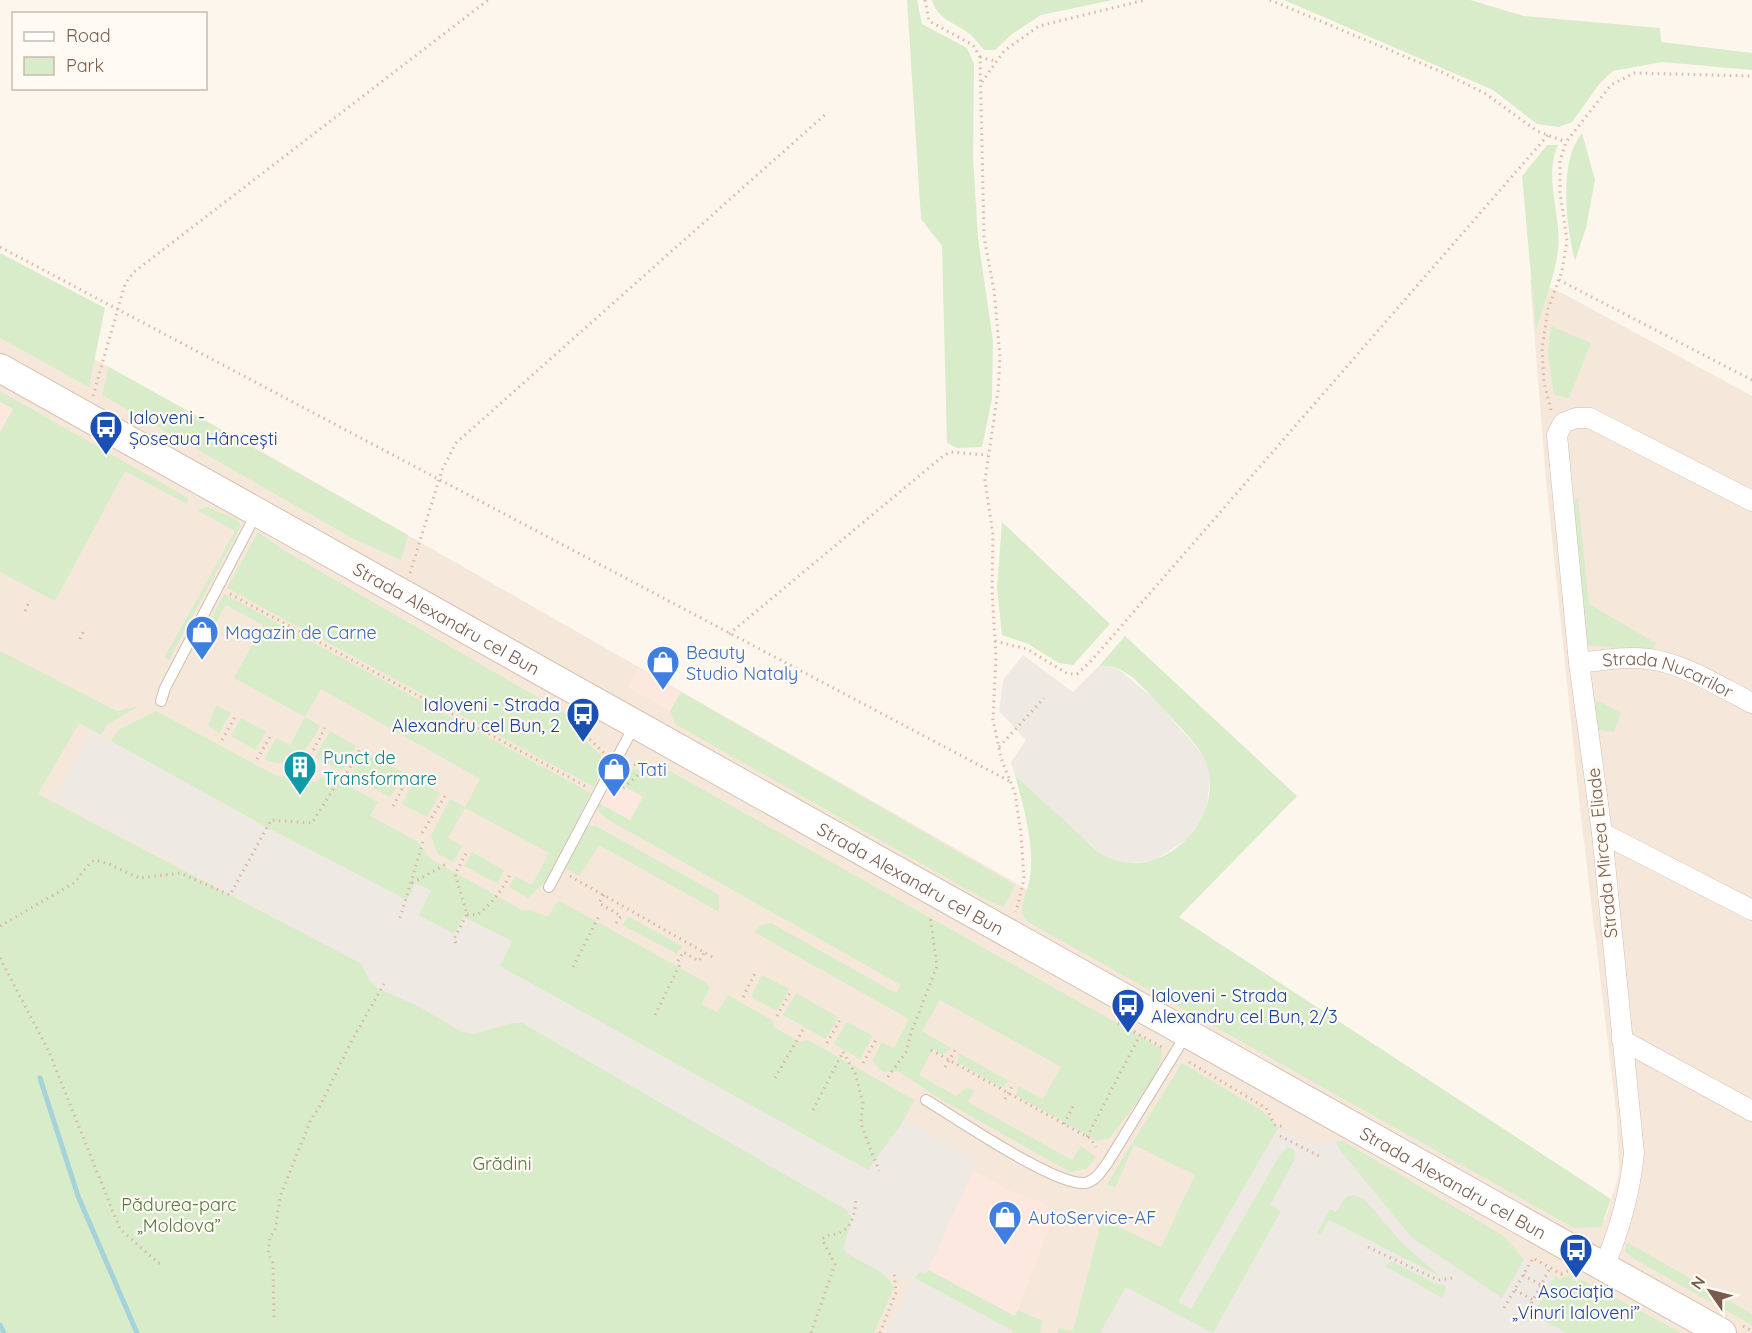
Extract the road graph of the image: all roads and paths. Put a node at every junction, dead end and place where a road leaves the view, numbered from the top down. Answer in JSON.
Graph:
{"nodes":[{"id":1,"x":488,"y":0,"type":"edge"},
{"id":2,"x":925,"y":0,"type":"edge"},
{"id":3,"x":1145,"y":0,"type":"edge"},
{"id":4,"x":1270,"y":0,"type":"edge"},
{"id":5,"x":980,"y":57,"type":"junction"},
{"id":6,"x":995,"y":61,"type":"junction"},
{"id":7,"x":1752,"y":76,"type":"edge"},
{"id":8,"x":981,"y":84,"type":"junction"},
{"id":9,"x":828,"y":112,"type":"dead end"},
{"id":10,"x":1548,"y":135,"type":"junction"},
{"id":11,"x":1566,"y":142,"type":"junction"},
{"id":12,"x":0,"y":247,"type":"edge"},
{"id":13,"x":1559,"y":280,"type":"junction"},
{"id":14,"x":118,"y":309,"type":"junction"},
{"id":15,"x":0,"y":369,"type":"edge"},
{"id":16,"x":1752,"y":381,"type":"edge"},
{"id":17,"x":86,"y":418,"type":"junction"},
{"id":18,"x":1557,"y":435,"type":"junction"},
{"id":19,"x":988,"y":456,"type":"junction"},
{"id":20,"x":439,"y":480,"type":"junction"},
{"id":21,"x":1752,"y":501,"type":"edge"},
{"id":22,"x":256,"y":514,"type":"junction"},
{"id":23,"x":218,"y":587,"type":"junction"},
{"id":24,"x":403,"y":595,"type":"junction"},
{"id":25,"x":30,"y":600,"type":"dead end"},
{"id":26,"x":25,"y":611,"type":"dead end"},
{"id":27,"x":85,"y":628,"type":"dead end"},
{"id":28,"x":729,"y":634,"type":"junction"},
{"id":29,"x":80,"y":639,"type":"dead end"},
{"id":30,"x":995,"y":640,"type":"junction"},
{"id":31,"x":1579,"y":663,"type":"junction"},
{"id":32,"x":1044,"y":698,"type":"dead end"},
{"id":33,"x":160,"y":701,"type":"dead end"},
{"id":34,"x":1752,"y":703,"type":"edge"},
{"id":35,"x":236,"y":716,"type":"dead end"},
{"id":36,"x":636,"y":723,"type":"junction"},
{"id":37,"x":325,"y":728,"type":"dead end"},
{"id":38,"x":272,"y":735,"type":"dead end"},
{"id":39,"x":222,"y":740,"type":"dead end"},
{"id":40,"x":999,"y":747,"type":"junction"},
{"id":41,"x":361,"y":748,"type":"dead end"},
{"id":42,"x":256,"y":759,"type":"dead end"},
{"id":43,"x":614,"y":762,"type":"junction"},
{"id":44,"x":306,"y":766,"type":"dead end"},
{"id":45,"x":646,"y":767,"type":"junction"},
{"id":46,"x":670,"y":768,"type":"dead end"},
{"id":47,"x":409,"y":776,"type":"dead end"},
{"id":48,"x":1011,"y":782,"type":"junction"},
{"id":49,"x":623,"y":788,"type":"dead end"},
{"id":50,"x":598,"y":793,"type":"junction"},
{"id":51,"x":445,"y":796,"type":"dead end"},
{"id":52,"x":393,"y":806,"type":"dead end"},
{"id":53,"x":422,"y":833,"type":"dead end"},
{"id":54,"x":1602,"y":833,"type":"junction"},
{"id":55,"x":424,"y":838,"type":"dead end"},
{"id":56,"x":468,"y":850,"type":"dead end"},
{"id":57,"x":448,"y":863,"type":"dead end"},
{"id":58,"x":511,"y":873,"type":"dead end"},
{"id":59,"x":576,"y":880,"type":"dead end"},
{"id":60,"x":411,"y":884,"type":"junction"},
{"id":61,"x":549,"y":887,"type":"dead end"},
{"id":62,"x":604,"y":896,"type":"junction"},
{"id":63,"x":1752,"y":910,"type":"edge"},
{"id":64,"x":467,"y":914,"type":"junction"},
{"id":65,"x":599,"y":916,"type":"dead end"},
{"id":66,"x":930,"y":916,"type":"dead end"},
{"id":67,"x":400,"y":918,"type":"dead end"},
{"id":68,"x":615,"y":925,"type":"dead end"},
{"id":69,"x":0,"y":926,"type":"edge"},
{"id":70,"x":1014,"y":935,"type":"junction"},
{"id":71,"x":456,"y":943,"type":"dead end"},
{"id":72,"x":704,"y":953,"type":"junction"},
{"id":73,"x":0,"y":958,"type":"edge"},
{"id":74,"x":714,"y":958,"type":"dead end"},
{"id":75,"x":573,"y":967,"type":"dead end"},
{"id":76,"x":756,"y":971,"type":"dead end"},
{"id":77,"x":384,"y":984,"type":"dead end"},
{"id":78,"x":791,"y":990,"type":"dead end"},
{"id":79,"x":743,"y":997,"type":"dead end"},
{"id":80,"x":655,"y":1015,"type":"dead end"},
{"id":81,"x":777,"y":1016,"type":"dead end"},
{"id":82,"x":841,"y":1018,"type":"dead end"},
{"id":83,"x":803,"y":1030,"type":"dead end"},
{"id":84,"x":1187,"y":1032,"type":"junction"},
{"id":85,"x":1140,"y":1035,"type":"dead end"},
{"id":86,"x":877,"y":1038,"type":"dead end"},
{"id":87,"x":1622,"y":1040,"type":"junction"},
{"id":88,"x":827,"y":1043,"type":"dead end"},
{"id":89,"x":930,"y":1050,"type":"dead end"},
{"id":90,"x":955,"y":1050,"type":"dead end"},
{"id":91,"x":950,"y":1060,"type":"junction"},
{"id":92,"x":863,"y":1063,"type":"dead end"},
{"id":93,"x":945,"y":1067,"type":"dead end"},
{"id":94,"x":888,"y":1077,"type":"dead end"},
{"id":95,"x":775,"y":1078,"type":"dead end"},
{"id":96,"x":1014,"y":1083,"type":"dead end"},
{"id":97,"x":1008,"y":1093,"type":"junction"},
{"id":98,"x":1005,"y":1099,"type":"dead end"},
{"id":99,"x":926,"y":1100,"type":"dead end"},
{"id":100,"x":1075,"y":1103,"type":"dead end"},
{"id":101,"x":813,"y":1110,"type":"dead end"},
{"id":102,"x":1752,"y":1111,"type":"edge"},
{"id":103,"x":1064,"y":1124,"type":"junction"},
{"id":104,"x":1280,"y":1136,"type":"dead end"},
{"id":105,"x":1087,"y":1137,"type":"junction"},
{"id":106,"x":1096,"y":1147,"type":"dead end"},
{"id":107,"x":1321,"y":1157,"type":"dead end"},
{"id":108,"x":879,"y":1171,"type":"dead end"},
{"id":109,"x":856,"y":1198,"type":"dead end"},
{"id":110,"x":1368,"y":1246,"type":"dead end"},
{"id":111,"x":164,"y":1267,"type":"dead end"},
{"id":112,"x":1604,"y":1267,"type":"junction"},
{"id":113,"x":1550,"y":1268,"type":"junction"},
{"id":114,"x":1569,"y":1271,"type":"dead end"},
{"id":115,"x":894,"y":1273,"type":"dead end"},
{"id":116,"x":1523,"y":1275,"type":"junction"},
{"id":117,"x":1453,"y":1278,"type":"dead end"},
{"id":118,"x":1541,"y":1285,"type":"junction"},
{"id":119,"x":1515,"y":1290,"type":"junction"},
{"id":120,"x":1533,"y":1300,"type":"junction"},
{"id":121,"x":1504,"y":1308,"type":"dead end"},
{"id":122,"x":274,"y":1317,"type":"dead end"},
{"id":123,"x":1523,"y":1319,"type":"dead end"},
{"id":124,"x":811,"y":1333,"type":"edge"},
{"id":125,"x":880,"y":1333,"type":"edge"},
{"id":126,"x":1722,"y":1333,"type":"edge"}],
"edges":[{"from":1,"to":14,"type":"path"},
{"from":2,"to":5,"type":"path"},
{"from":3,"to":6,"type":"path"},
{"from":4,"to":10,"type":"path"},
{"from":5,"to":6,"type":"path"},
{"from":5,"to":8,"type":"path"},
{"from":6,"to":8,"type":"path"},
{"from":7,"to":11,"type":"path"},
{"from":8,"to":19,"type":"path"},
{"from":9,"to":20,"type":"path"},
{"from":10,"to":11,"type":"path"},
{"from":10,"to":30,"type":"path"},
{"from":11,"to":13,"type":"path"},
{"from":12,"to":14,"type":"path"},
{"from":13,"to":16,"type":"path"},
{"from":13,"to":18,"type":"path"},
{"from":14,"to":17,"type":"path"},
{"from":14,"to":20,"type":"path"},
{"from":15,"to":17,"type":"main road","name":"Strada Alexandru cel Bun"},
{"from":17,"to":22,"type":"main road","name":"Strada Alexandru cel Bun"},
{"from":18,"to":21,"type":"street"},
{"from":18,"to":31,"type":"street","name":"Strada Mircea Eliade"},
{"from":19,"to":28,"type":"path"},
{"from":19,"to":30,"type":"path"},
{"from":20,"to":24,"type":"path"},
{"from":20,"to":28,"type":"path"},
{"from":22,"to":23,"type":"lane"},
{"from":22,"to":24,"type":"main road","name":"Strada Alexandru cel Bun"},
{"from":23,"to":33,"type":"lane"},
{"from":23,"to":50,"type":"path"},
{"from":24,"to":36,"type":"main road","name":"Strada Alexandru cel Bun"},
{"from":25,"to":26,"type":"path"},
{"from":27,"to":29,"type":"path"},
{"from":28,"to":48,"type":"path"},
{"from":30,"to":40,"type":"path"},
{"from":31,"to":34,"type":"street","name":"Strada Nucarilor"},
{"from":31,"to":54,"type":"street","name":"Strada Mircea Eliade"},
{"from":32,"to":40,"type":"path"},
{"from":35,"to":39,"type":"path"},
{"from":36,"to":43,"type":"lane"},
{"from":36,"to":70,"type":"main road","name":"Strada Alexandru cel Bun"},
{"from":37,"to":44,"type":"path"},
{"from":38,"to":42,"type":"path"},
{"from":40,"to":48,"type":"path"},
{"from":41,"to":69,"type":"path"},
{"from":43,"to":45,"type":"path"},
{"from":43,"to":50,"type":"lane"},
{"from":45,"to":46,"type":"path"},
{"from":45,"to":49,"type":"path"},
{"from":47,"to":52,"type":"path"},
{"from":48,"to":70,"type":"path"},
{"from":50,"to":61,"type":"lane"},
{"from":51,"to":53,"type":"path"},
{"from":54,"to":63,"type":"street"},
{"from":54,"to":87,"type":"street","name":"Strada Mircea Eliade"},
{"from":55,"to":60,"type":"path"},
{"from":56,"to":64,"type":"path"},
{"from":57,"to":60,"type":"path"},
{"from":58,"to":64,"type":"path"},
{"from":59,"to":62,"type":"path"},
{"from":60,"to":67,"type":"path"},
{"from":62,"to":68,"type":"path"},
{"from":62,"to":72,"type":"path"},
{"from":64,"to":71,"type":"path"},
{"from":65,"to":75,"type":"path"},
{"from":66,"to":94,"type":"path"},
{"from":70,"to":84,"type":"main road","name":"Strada Alexandru cel Bun"},
{"from":72,"to":74,"type":"path"},
{"from":72,"to":80,"type":"path"},
{"from":73,"to":111,"type":"path"},
{"from":76,"to":79,"type":"path"},
{"from":77,"to":122,"type":"path"},
{"from":78,"to":81,"type":"path"},
{"from":82,"to":88,"type":"path"},
{"from":83,"to":95,"type":"path"},
{"from":84,"to":99,"type":"lane"},
{"from":84,"to":112,"type":"main road","name":"Strada Alexandru cel Bun"},
{"from":85,"to":105,"type":"path"},
{"from":86,"to":92,"type":"path"},
{"from":87,"to":102,"type":"street"},
{"from":87,"to":112,"type":"street","name":"Strada Mircea Eliade"},
{"from":89,"to":91,"type":"path"},
{"from":90,"to":91,"type":"path"},
{"from":91,"to":93,"type":"path"},
{"from":91,"to":97,"type":"path"},
{"from":96,"to":97,"type":"path"},
{"from":97,"to":98,"type":"path"},
{"from":97,"to":103,"type":"path"},
{"from":100,"to":103,"type":"path"},
{"from":101,"to":108,"type":"path"},
{"from":103,"to":105,"type":"path"},
{"from":104,"to":107,"type":"path"},
{"from":105,"to":106,"type":"path"},
{"from":109,"to":124,"type":"path"},
{"from":110,"to":117,"type":"path"},
{"from":112,"to":126,"type":"main road","name":"Strada Alexandru cel Bun"},
{"from":113,"to":114,"type":"path"},
{"from":113,"to":116,"type":"path"},
{"from":113,"to":118,"type":"path"},
{"from":115,"to":125,"type":"path"},
{"from":116,"to":118,"type":"path"},
{"from":116,"to":119,"type":"path"},
{"from":118,"to":120,"type":"path"},
{"from":119,"to":120,"type":"path"},
{"from":119,"to":121,"type":"path"},
{"from":120,"to":123,"type":"path"}]}
